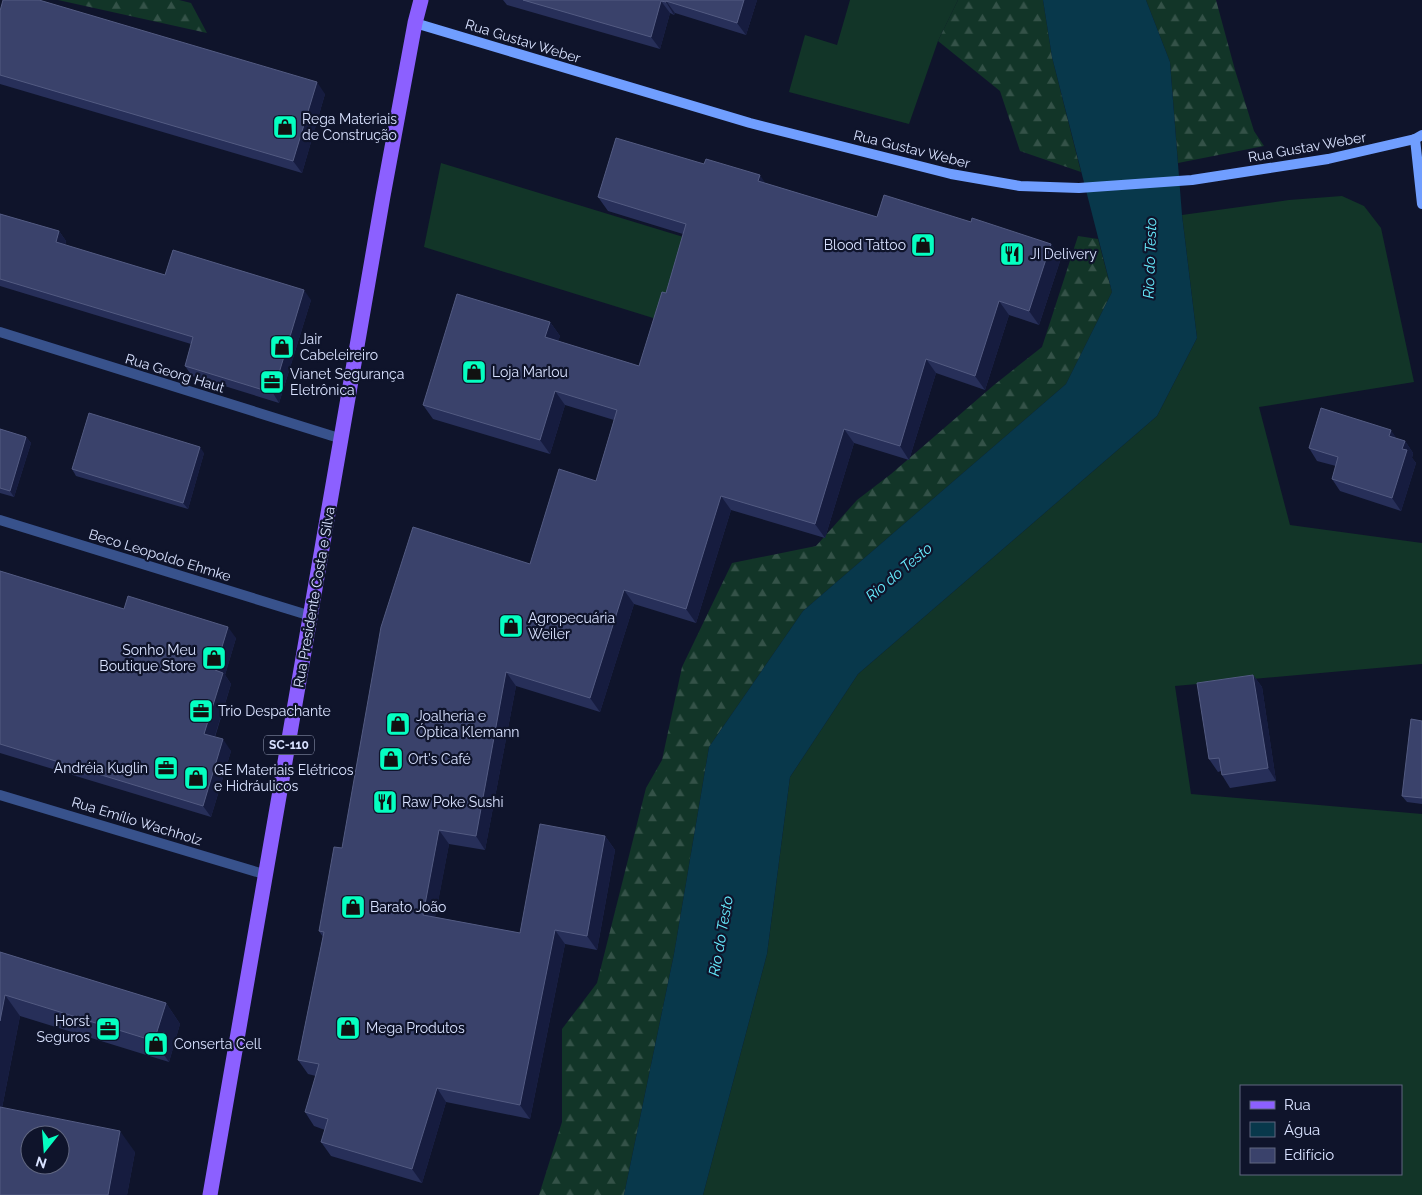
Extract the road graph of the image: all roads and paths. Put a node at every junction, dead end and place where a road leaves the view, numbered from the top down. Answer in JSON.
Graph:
{"nodes":[{"id":1,"x":421,"y":0,"type":"edge"},
{"id":2,"x":416,"y":23,"type":"junction"},
{"id":3,"x":1419,"y":137,"type":"edge"},
{"id":4,"x":1422,"y":204,"type":"edge"},
{"id":5,"x":0,"y":332,"type":"edge"},
{"id":6,"x":342,"y":439,"type":"junction"},
{"id":7,"x":0,"y":520,"type":"edge"},
{"id":8,"x":311,"y":616,"type":"junction"},
{"id":9,"x":0,"y":795,"type":"edge"},
{"id":10,"x":267,"y":874,"type":"junction"},
{"id":11,"x":210,"y":1195,"type":"edge"}],
"edges":[{"from":1,"to":2,"type":"main road","name":"Rua Presidente Costa e Silva","number":"SC-110"},
{"from":2,"to":3,"type":"street","name":"Rua Gustav Weber"},
{"from":2,"to":6,"type":"main road","name":"Rua Presidente Costa e Silva","number":"SC-110"},
{"from":3,"to":4,"type":"street"},
{"from":5,"to":6,"type":"street","name":"Rua Georg Haut"},
{"from":6,"to":8,"type":"main road","name":"Rua Presidente Costa e Silva","number":"SC-110"},
{"from":7,"to":8,"type":"street","name":"Beco Leopoldo Ehmke"},
{"from":8,"to":10,"type":"main road","name":"Rua Presidente Costa e Silva","number":"SC-110"},
{"from":9,"to":10,"type":"street","name":"Rua Emílio Wachholz"},
{"from":10,"to":11,"type":"main road","name":"Rua Presidente Costa e Silva","number":"SC-110"}]}
